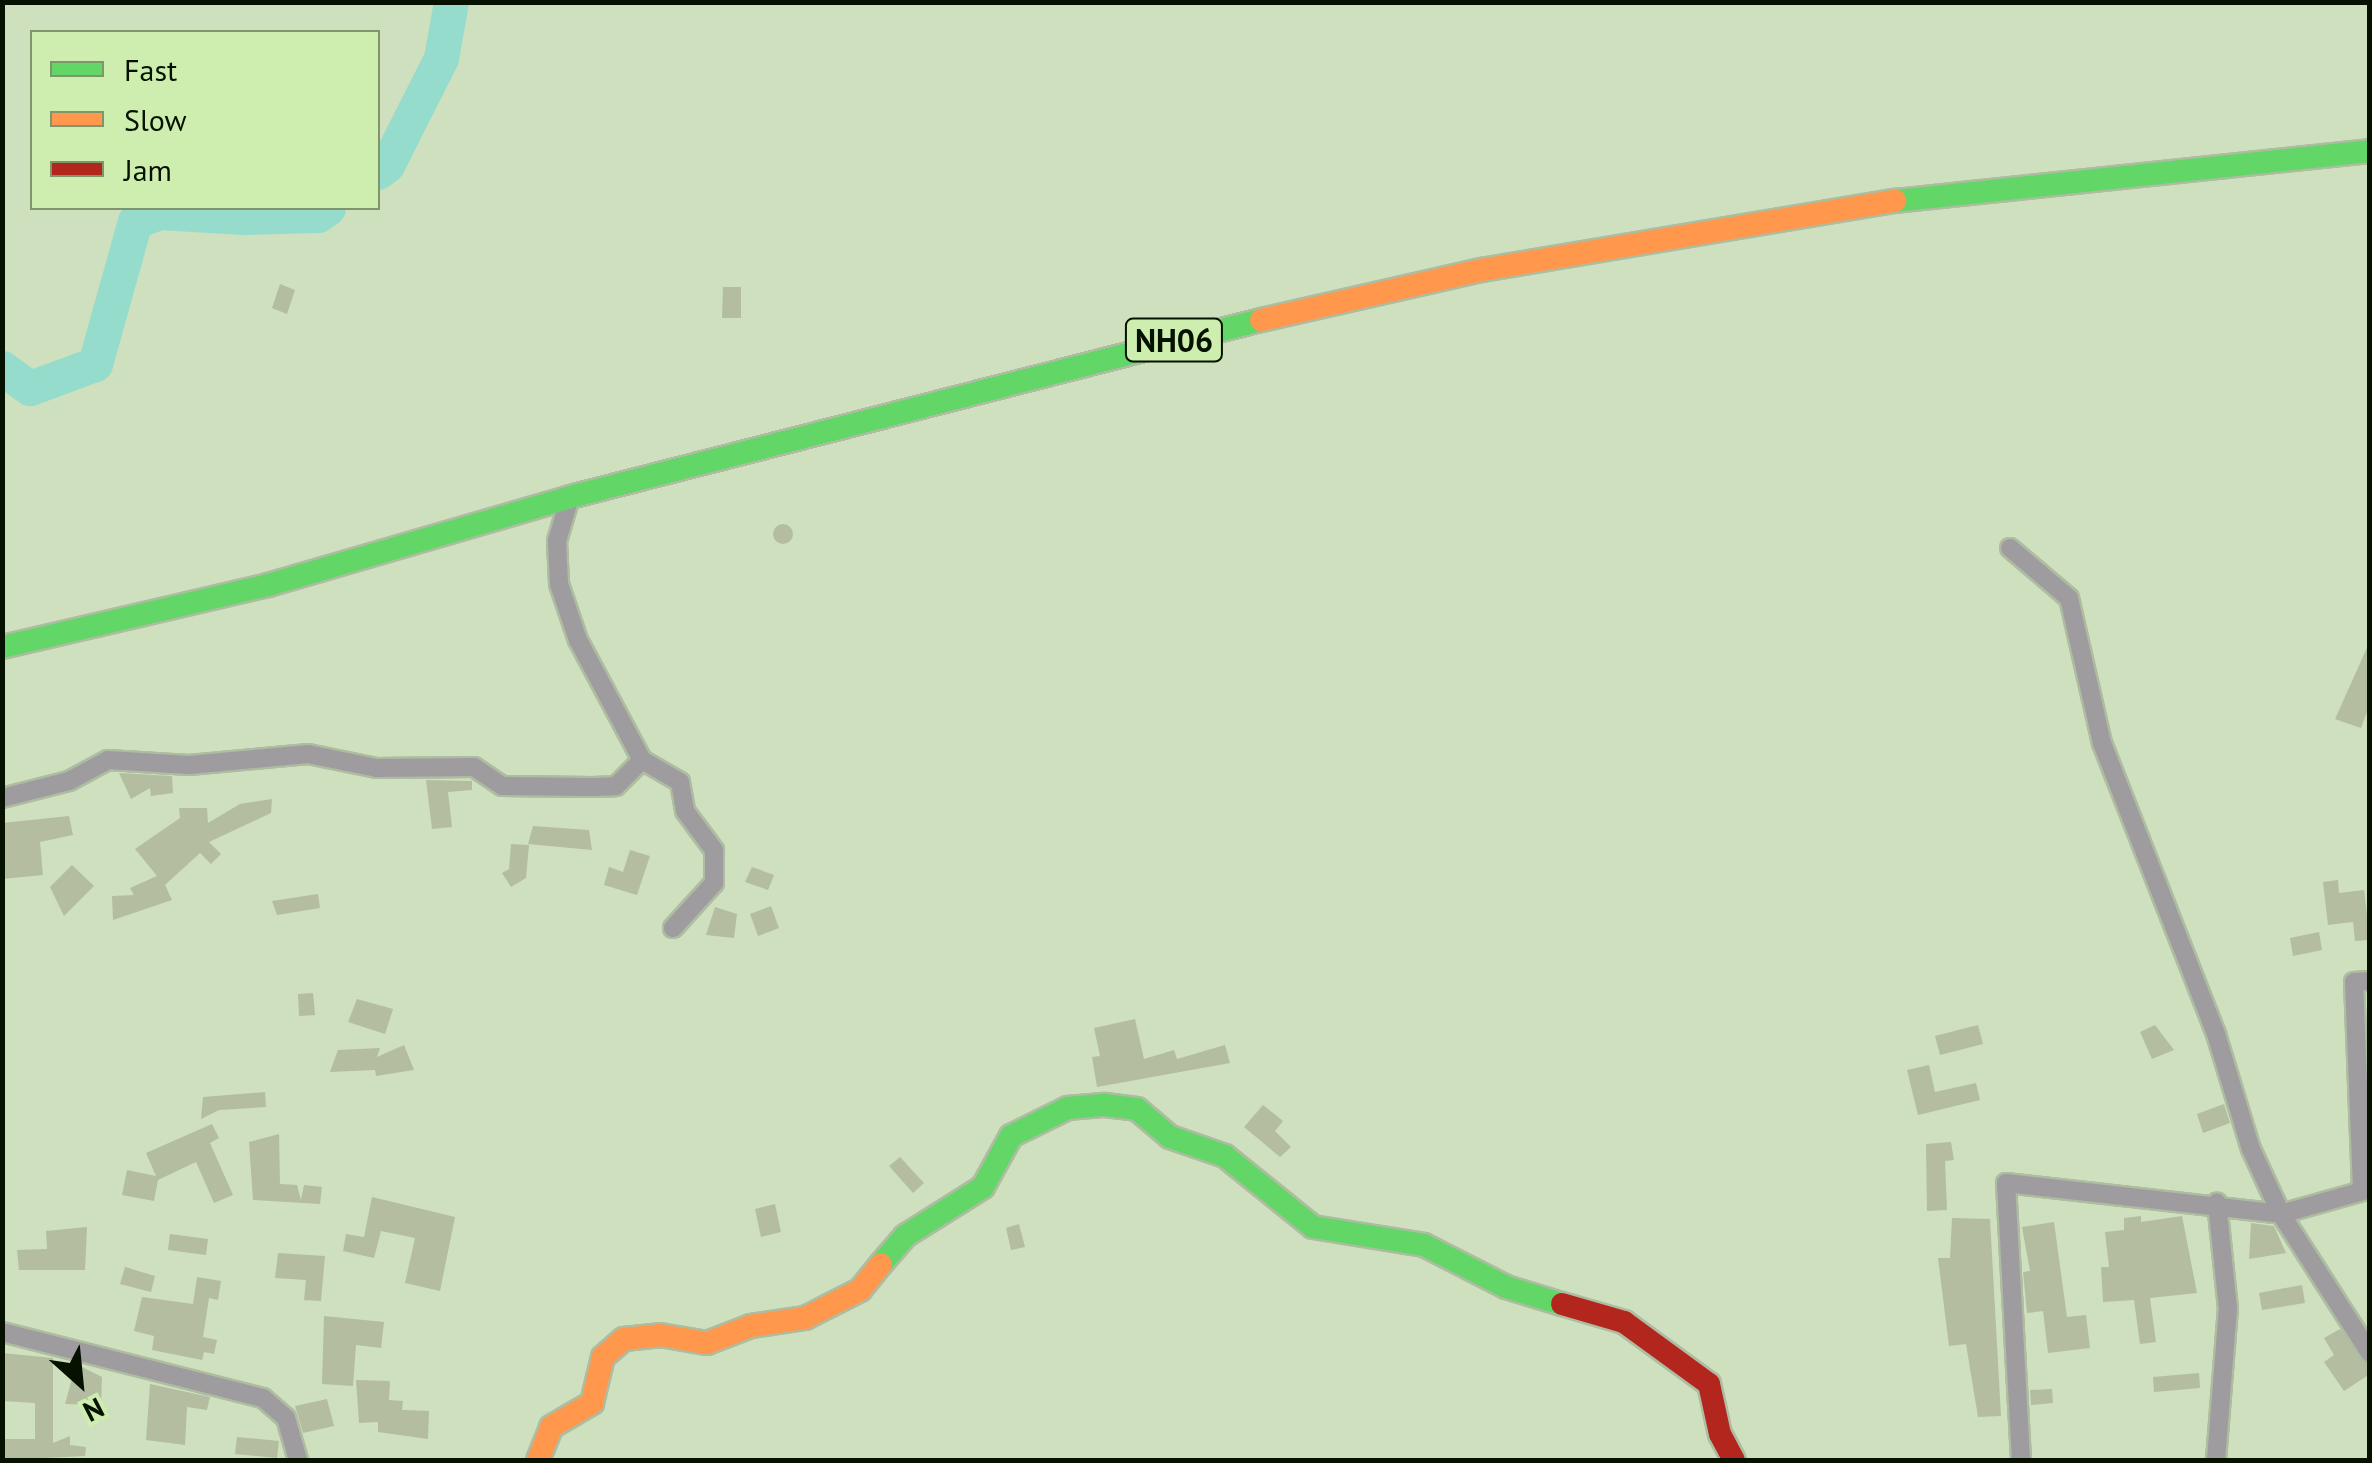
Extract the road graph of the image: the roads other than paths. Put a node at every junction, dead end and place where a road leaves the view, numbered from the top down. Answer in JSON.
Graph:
{"nodes":[{"id":1,"x":2370,"y":152,"type":"edge"},
{"id":2,"x":570,"y":497,"type":"junction"},
{"id":3,"x":2010,"y":548,"type":"dead end"},
{"id":4,"x":2,"y":647,"type":"edge"},
{"id":5,"x":642,"y":760,"type":"junction"},
{"id":6,"x":2,"y":798,"type":"edge"},
{"id":7,"x":674,"y":928,"type":"dead end"},
{"id":8,"x":2370,"y":982,"type":"edge"},
{"id":9,"x":2366,"y":1189,"type":"edge"},
{"id":10,"x":2217,"y":1203,"type":"junction"},
{"id":11,"x":2281,"y":1214,"type":"junction"},
{"id":12,"x":2,"y":1332,"type":"edge"},
{"id":13,"x":2370,"y":1353,"type":"edge"},
{"id":14,"x":298,"y":1460,"type":"edge"},
{"id":15,"x":538,"y":1460,"type":"edge"},
{"id":16,"x":1734,"y":1460,"type":"edge"},
{"id":17,"x":2020,"y":1460,"type":"edge"},
{"id":18,"x":2216,"y":1460,"type":"edge"}],
"edges":[{"from":1,"to":2,"type":"main road","number":"NH06"},
{"from":2,"to":4,"type":"main road","number":"NH06"},
{"from":2,"to":5,"type":"street"},
{"from":3,"to":11,"type":"street"},
{"from":5,"to":6,"type":"street"},
{"from":5,"to":7,"type":"street"},
{"from":8,"to":9,"type":"street"},
{"from":9,"to":11,"type":"street"},
{"from":10,"to":11,"type":"street"},
{"from":10,"to":17,"type":"street"},
{"from":10,"to":18,"type":"street"},
{"from":11,"to":13,"type":"street"},
{"from":12,"to":14,"type":"street"},
{"from":15,"to":16,"type":"main road"}]}
